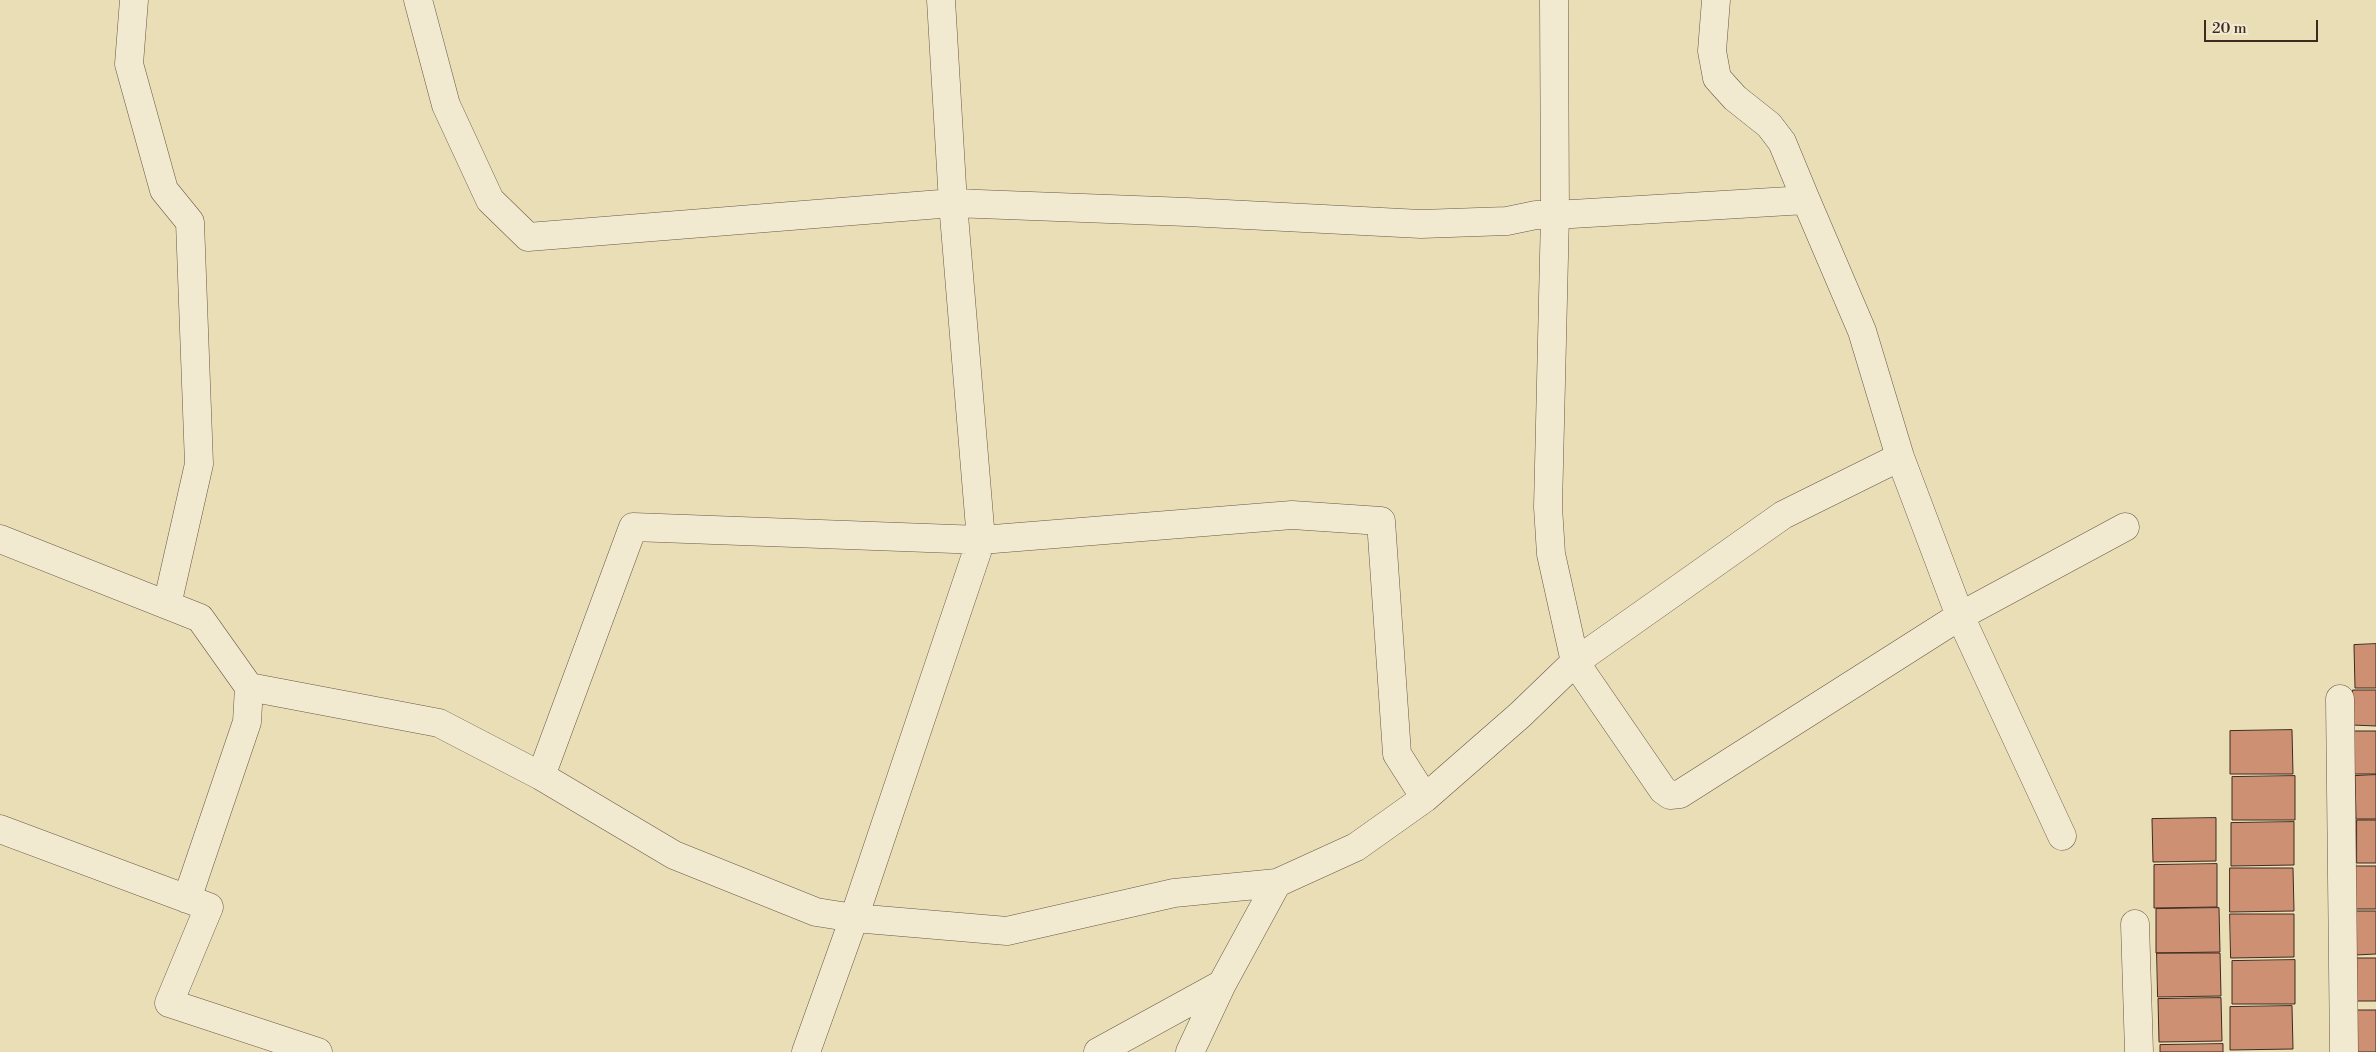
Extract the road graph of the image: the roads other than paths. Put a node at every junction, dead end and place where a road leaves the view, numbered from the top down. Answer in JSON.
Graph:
{"nodes":[{"id":1,"x":134,"y":0,"type":"edge"},
{"id":2,"x":418,"y":0,"type":"edge"},
{"id":3,"x":941,"y":0,"type":"edge"},
{"id":4,"x":1554,"y":0,"type":"edge"},
{"id":5,"x":1716,"y":0,"type":"edge"},
{"id":6,"x":1806,"y":200,"type":"junction"},
{"id":7,"x":953,"y":203,"type":"junction"},
{"id":8,"x":1555,"y":215,"type":"junction"},
{"id":9,"x":1900,"y":457,"type":"junction"},
{"id":10,"x":2125,"y":527,"type":"dead end"},
{"id":11,"x":0,"y":539,"type":"edge"},
{"id":12,"x":981,"y":540,"type":"junction"},
{"id":13,"x":167,"y":605,"type":"junction"},
{"id":14,"x":1960,"y":616,"type":"junction"},
{"id":15,"x":1575,"y":662,"type":"junction"},
{"id":16,"x":249,"y":687,"type":"junction"},
{"id":17,"x":2340,"y":699,"type":"dead end"},
{"id":18,"x":541,"y":776,"type":"junction"},
{"id":19,"x":1425,"y":798,"type":"junction"},
{"id":20,"x":0,"y":829,"type":"edge"},
{"id":21,"x":2062,"y":836,"type":"dead end"},
{"id":22,"x":1277,"y":884,"type":"junction"},
{"id":23,"x":186,"y":899,"type":"junction"},
{"id":24,"x":854,"y":918,"type":"junction"},
{"id":25,"x":2135,"y":924,"type":"dead end"},
{"id":26,"x":1222,"y":984,"type":"junction"},
{"id":27,"x":318,"y":1052,"type":"edge"},
{"id":28,"x":806,"y":1052,"type":"edge"},
{"id":29,"x":1098,"y":1052,"type":"edge"},
{"id":30,"x":1190,"y":1052,"type":"edge"},
{"id":31,"x":2139,"y":1052,"type":"edge"},
{"id":32,"x":2344,"y":1052,"type":"edge"}],
"edges":[{"from":1,"to":13,"type":"street"},
{"from":2,"to":7,"type":"street"},
{"from":3,"to":7,"type":"street"},
{"from":4,"to":8,"type":"street"},
{"from":5,"to":6,"type":"street"},
{"from":6,"to":8,"type":"street"},
{"from":6,"to":9,"type":"street"},
{"from":7,"to":8,"type":"street"},
{"from":7,"to":12,"type":"street"},
{"from":8,"to":15,"type":"street"},
{"from":9,"to":14,"type":"street"},
{"from":9,"to":15,"type":"street"},
{"from":10,"to":14,"type":"street"},
{"from":11,"to":13,"type":"street"},
{"from":12,"to":18,"type":"street"},
{"from":12,"to":19,"type":"street"},
{"from":12,"to":24,"type":"street"},
{"from":13,"to":16,"type":"street"},
{"from":14,"to":15,"type":"street"},
{"from":14,"to":21,"type":"street"},
{"from":15,"to":19,"type":"street"},
{"from":16,"to":18,"type":"street"},
{"from":16,"to":23,"type":"street"},
{"from":17,"to":32,"type":"street"},
{"from":18,"to":24,"type":"street"},
{"from":19,"to":22,"type":"street"},
{"from":20,"to":23,"type":"street"},
{"from":22,"to":24,"type":"street"},
{"from":22,"to":26,"type":"street"},
{"from":23,"to":27,"type":"street"},
{"from":24,"to":28,"type":"street"},
{"from":25,"to":31,"type":"street"},
{"from":26,"to":29,"type":"street"},
{"from":26,"to":30,"type":"street"}]}
